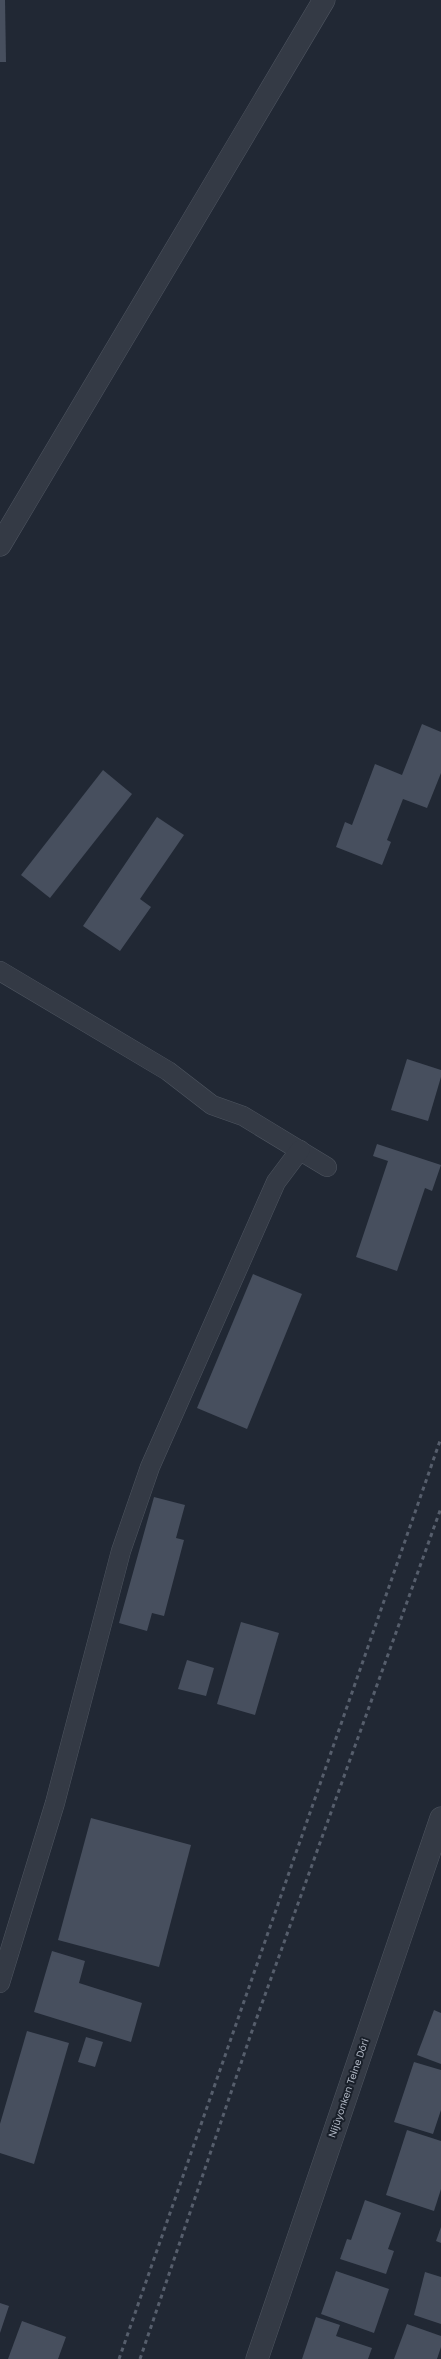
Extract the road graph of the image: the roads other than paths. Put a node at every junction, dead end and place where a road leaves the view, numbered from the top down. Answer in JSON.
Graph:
{"nodes":[{"id":1,"x":324,"y":0,"type":"edge"},
{"id":2,"x":0,"y":545,"type":"edge"},
{"id":3,"x":0,"y":971,"type":"edge"},
{"id":4,"x":300,"y":1150,"type":"junction"},
{"id":5,"x":327,"y":1167,"type":"dead end"},
{"id":6,"x":441,"y":1818,"type":"edge"},
{"id":7,"x":433,"y":1860,"type":"edge"},
{"id":8,"x":0,"y":1983,"type":"edge"},
{"id":9,"x":257,"y":2359,"type":"edge"}],
"edges":[{"from":1,"to":2,"type":"street"},
{"from":3,"to":4,"type":"lane"},
{"from":4,"to":5,"type":"lane"},
{"from":4,"to":8,"type":"lane"},
{"from":6,"to":7,"type":"street","name":"Nijūyonken Teine Dōri"},
{"from":7,"to":9,"type":"street","name":"Nijūyonken Teine Dōri"}]}
